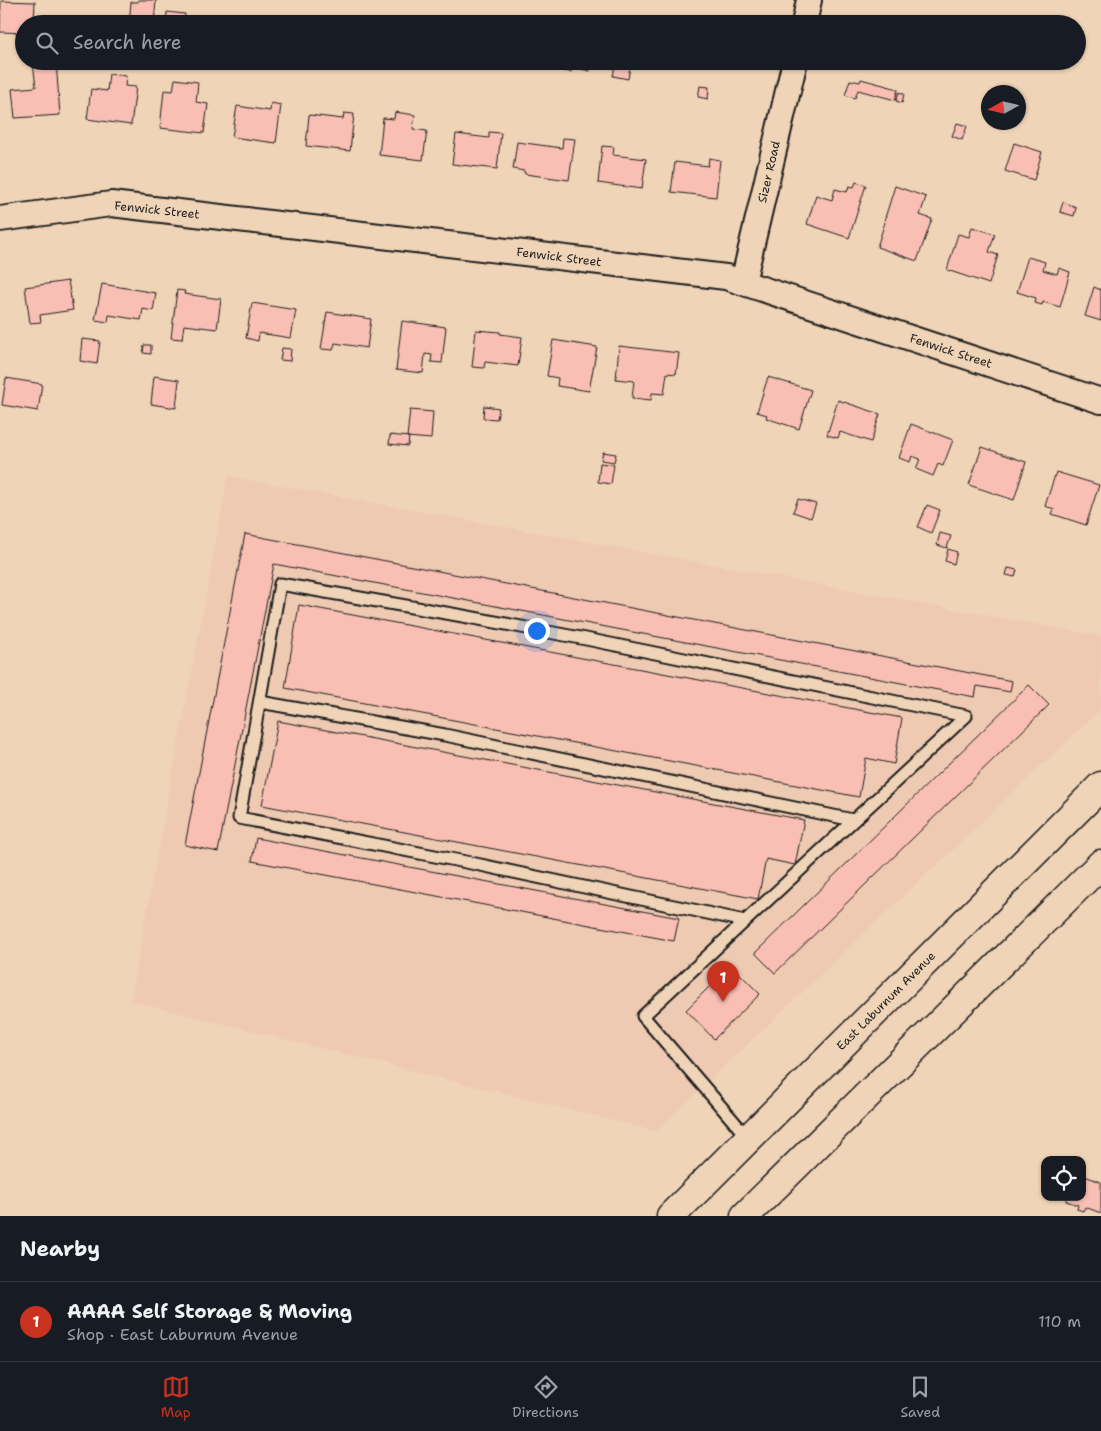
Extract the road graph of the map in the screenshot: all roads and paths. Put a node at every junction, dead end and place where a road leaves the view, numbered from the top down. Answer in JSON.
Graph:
{"nodes":[{"id":1,"x":809,"y":0,"type":"edge"},
{"id":2,"x":806,"y":15,"type":"edge"},
{"id":3,"x":793,"y":70,"type":"edge"},
{"id":4,"x":0,"y":219,"type":"edge"},
{"id":5,"x":743,"y":282,"type":"junction"},
{"id":6,"x":1101,"y":401,"type":"edge"},
{"id":7,"x":260,"y":702,"type":"junction"},
{"id":8,"x":1101,"y":786,"type":"edge"},
{"id":9,"x":853,"y":820,"type":"junction"},
{"id":10,"x":1101,"y":864,"type":"edge"},
{"id":11,"x":745,"y":921,"type":"junction"},
{"id":12,"x":748,"y":1138,"type":"junction"},
{"id":13,"x":671,"y":1216,"type":"edge"},
{"id":14,"x":745,"y":1216,"type":"edge"}],
"edges":[{"from":1,"to":2,"type":"street"},
{"from":3,"to":5,"type":"street","name":"Sizer Road"},
{"from":4,"to":5,"type":"street","name":"Fenwick Street"},
{"from":5,"to":6,"type":"street","name":"Fenwick Street"},
{"from":7,"to":9,"type":"lane"},
{"from":7,"to":9,"type":"lane"},
{"from":7,"to":11,"type":"lane"},
{"from":8,"to":12,"type":"main road","name":"East Laburnum Avenue"},
{"from":9,"to":11,"type":"lane"},
{"from":10,"to":14,"type":"main road"},
{"from":11,"to":12,"type":"lane"},
{"from":12,"to":13,"type":"main road","name":"East Laburnum Avenue"}]}
